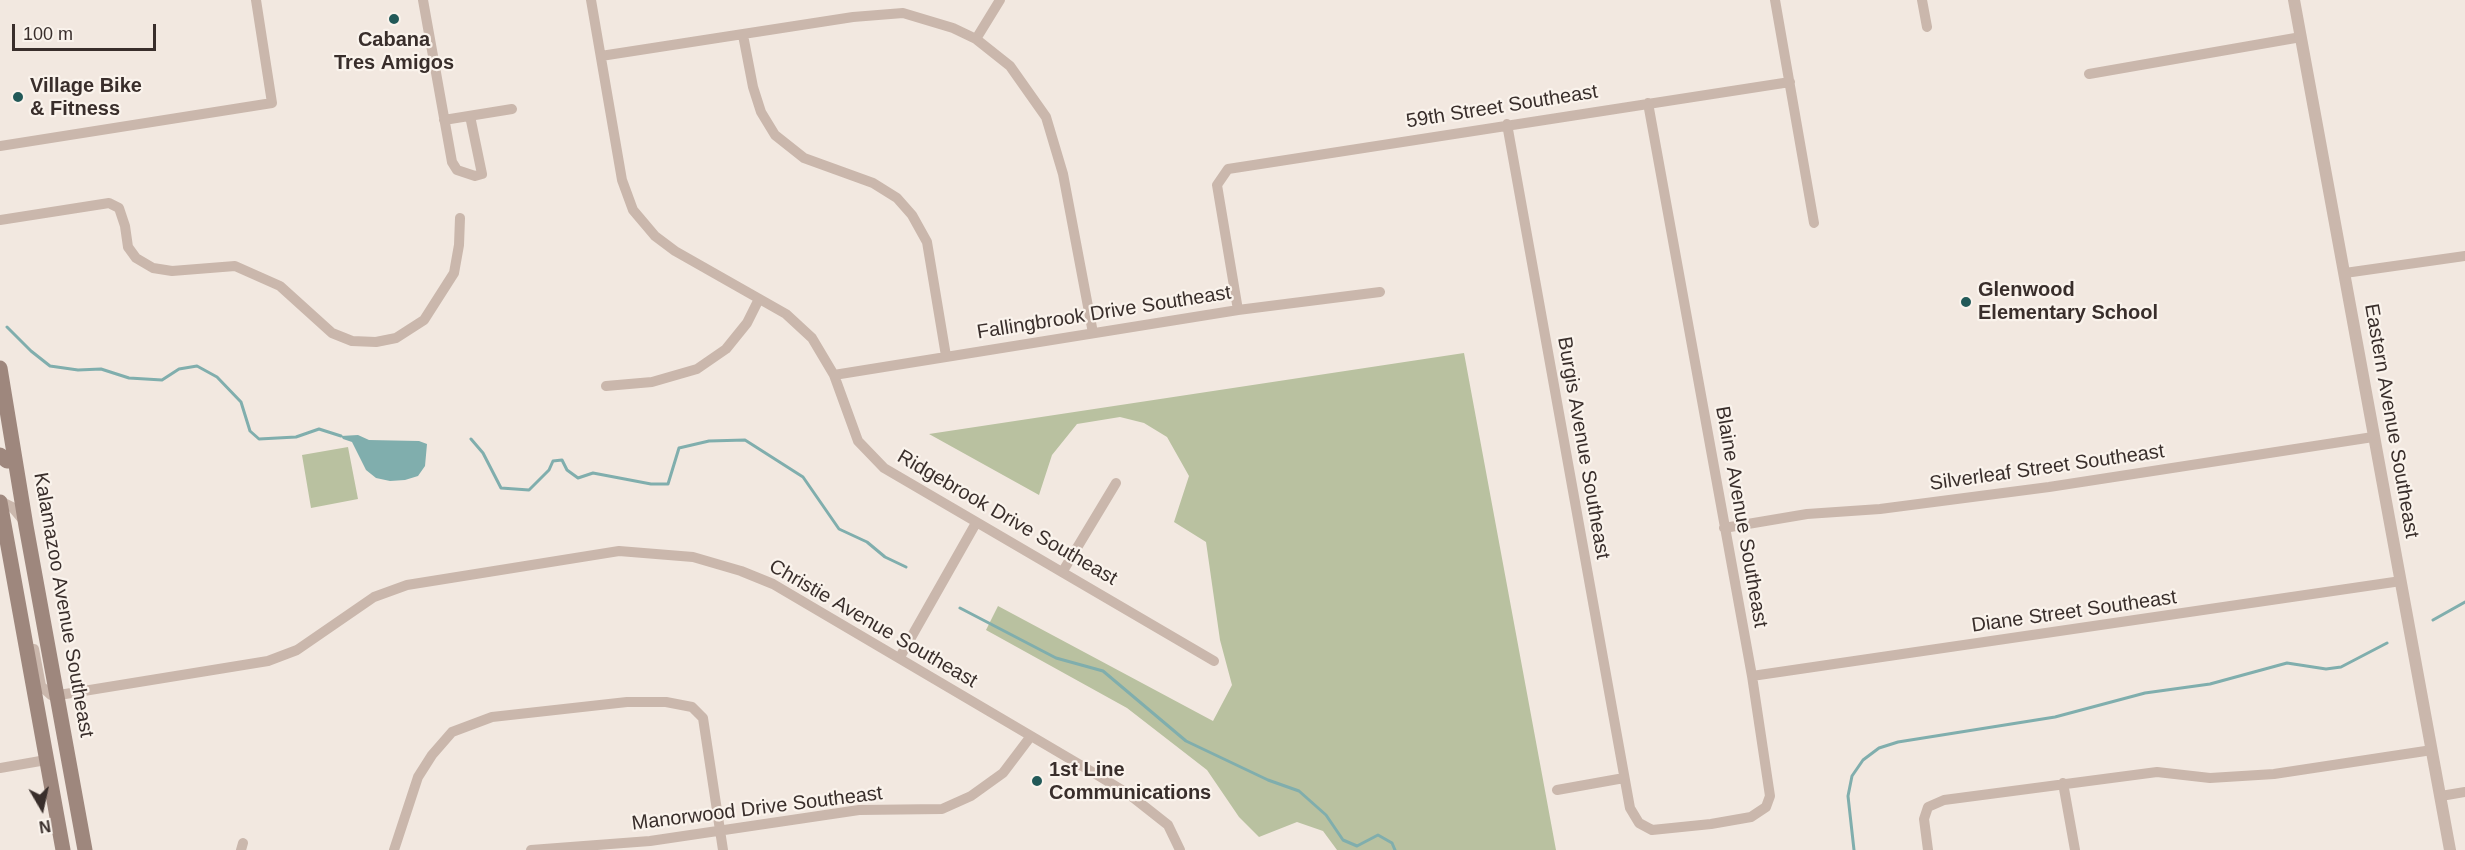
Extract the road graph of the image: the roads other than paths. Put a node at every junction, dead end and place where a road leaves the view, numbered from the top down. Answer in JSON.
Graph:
{"nodes":[{"id":1,"x":256,"y":0,"type":"edge"},
{"id":2,"x":423,"y":0,"type":"edge"},
{"id":3,"x":591,"y":0,"type":"edge"},
{"id":4,"x":1000,"y":0,"type":"edge"},
{"id":5,"x":1775,"y":0,"type":"edge"},
{"id":6,"x":1922,"y":0,"type":"edge"},
{"id":7,"x":2294,"y":0,"type":"edge"},
{"id":8,"x":1927,"y":27,"type":"dead end"},
{"id":9,"x":743,"y":34,"type":"junction"},
{"id":10,"x":2301,"y":37,"type":"junction"},
{"id":11,"x":976,"y":39,"type":"junction"},
{"id":12,"x":601,"y":56,"type":"junction"},
{"id":13,"x":2089,"y":74,"type":"dead end"},
{"id":14,"x":1791,"y":82,"type":"junction"},
{"id":15,"x":1648,"y":103,"type":"junction"},
{"id":16,"x":512,"y":109,"type":"dead end"},
{"id":17,"x":470,"y":116,"type":"junction"},
{"id":18,"x":444,"y":120,"type":"junction"},
{"id":19,"x":1507,"y":124,"type":"junction"},
{"id":20,"x":0,"y":146,"type":"edge"},
{"id":21,"x":460,"y":218,"type":"dead end"},
{"id":22,"x":0,"y":220,"type":"edge"},
{"id":23,"x":1814,"y":223,"type":"dead end"},
{"id":24,"x":2465,"y":256,"type":"edge"},
{"id":25,"x":2344,"y":273,"type":"junction"},
{"id":26,"x":1380,"y":292,"type":"dead end"},
{"id":27,"x":759,"y":299,"type":"junction"},
{"id":28,"x":1238,"y":310,"type":"junction"},
{"id":29,"x":1094,"y":333,"type":"junction"},
{"id":30,"x":946,"y":356,"type":"junction"},
{"id":31,"x":0,"y":368,"type":"edge"},
{"id":32,"x":834,"y":375,"type":"junction"},
{"id":33,"x":606,"y":386,"type":"dead end"},
{"id":34,"x":2373,"y":437,"type":"junction"},
{"id":35,"x":0,"y":455,"type":"edge"},
{"id":36,"x":15,"y":461,"type":"junction"},
{"id":37,"x":1116,"y":483,"type":"dead end"},
{"id":38,"x":0,"y":502,"type":"edge"},
{"id":39,"x":976,"y":523,"type":"junction"},
{"id":40,"x":26,"y":526,"type":"junction"},
{"id":41,"x":1724,"y":528,"type":"junction"},
{"id":42,"x":1063,"y":571,"type":"junction"},
{"id":43,"x":2401,"y":581,"type":"junction"},
{"id":44,"x":21,"y":614,"type":"junction"},
{"id":45,"x":900,"y":657,"type":"junction"},
{"id":46,"x":1214,"y":662,"type":"dead end"},
{"id":47,"x":1752,"y":676,"type":"junction"},
{"id":48,"x":59,"y":695,"type":"junction"},
{"id":49,"x":1030,"y":736,"type":"junction"},
{"id":50,"x":2432,"y":750,"type":"junction"},
{"id":51,"x":46,"y":760,"type":"junction"},
{"id":52,"x":0,"y":768,"type":"edge"},
{"id":53,"x":1624,"y":778,"type":"junction"},
{"id":54,"x":2063,"y":783,"type":"junction"},
{"id":55,"x":1557,"y":790,"type":"dead end"},
{"id":56,"x":2465,"y":792,"type":"edge"},
{"id":57,"x":2440,"y":796,"type":"junction"},
{"id":58,"x":1639,"y":823,"type":"joint"},
{"id":59,"x":721,"y":830,"type":"junction"},
{"id":60,"x":63,"y":850,"type":"edge"},
{"id":61,"x":85,"y":850,"type":"edge"},
{"id":62,"x":394,"y":850,"type":"edge"},
{"id":63,"x":531,"y":850,"type":"edge"},
{"id":64,"x":723,"y":850,"type":"edge"},
{"id":65,"x":1180,"y":850,"type":"edge"},
{"id":66,"x":1928,"y":850,"type":"edge"},
{"id":67,"x":2076,"y":850,"type":"edge"},
{"id":68,"x":2450,"y":850,"type":"edge"}],
"edges":[{"from":1,"to":20,"type":"street"},
{"from":2,"to":18,"type":"street"},
{"from":3,"to":12,"type":"street","name":"Ridgebrook Drive Southeast"},
{"from":4,"to":11,"type":"street"},
{"from":5,"to":14,"type":"street"},
{"from":6,"to":8,"type":"street"},
{"from":7,"to":10,"type":"street","name":"Eastern Avenue Southeast"},
{"from":9,"to":11,"type":"street"},
{"from":9,"to":12,"type":"street"},
{"from":9,"to":30,"type":"street"},
{"from":10,"to":13,"type":"street"},
{"from":10,"to":25,"type":"street","name":"Eastern Avenue Southeast"},
{"from":11,"to":29,"type":"street"},
{"from":12,"to":27,"type":"street","name":"Ridgebrook Drive Southeast"},
{"from":14,"to":15,"type":"street","name":"59th Street Southeast"},
{"from":14,"to":23,"type":"street"},
{"from":15,"to":19,"type":"street","name":"59th Street Southeast"},
{"from":15,"to":41,"type":"street","name":"Blaine Avenue Southeast"},
{"from":16,"to":17,"type":"street"},
{"from":17,"to":18,"type":"street"},
{"from":17,"to":18,"type":"street"},
{"from":19,"to":28,"type":"street","name":"59th Street Southeast"},
{"from":19,"to":53,"type":"street","name":"Burgis Avenue Southeast"},
{"from":21,"to":22,"type":"street"},
{"from":24,"to":25,"type":"street"},
{"from":25,"to":34,"type":"street","name":"Eastern Avenue Southeast"},
{"from":26,"to":28,"type":"street","name":"Fallingbrook Drive Southeast"},
{"from":27,"to":32,"type":"street","name":"Ridgebrook Drive Southeast"},
{"from":27,"to":33,"type":"street"},
{"from":28,"to":29,"type":"street","name":"Fallingbrook Drive Southeast"},
{"from":29,"to":30,"type":"street","name":"Fallingbrook Drive Southeast"},
{"from":30,"to":32,"type":"street","name":"Fallingbrook Drive Southeast"},
{"from":31,"to":36,"type":"main road","name":"Kalamazoo Avenue Southeast"},
{"from":32,"to":39,"type":"street","name":"Ridgebrook Drive Southeast"},
{"from":34,"to":41,"type":"street","name":"Silverleaf Street Southeast"},
{"from":34,"to":43,"type":"street","name":"Eastern Avenue Southeast"},
{"from":35,"to":36,"type":"main road"},
{"from":36,"to":40,"type":"main road","name":"Kalamazoo Avenue Southeast"},
{"from":37,"to":42,"type":"street"},
{"from":38,"to":40,"type":"street"},
{"from":38,"to":44,"type":"main road"},
{"from":39,"to":42,"type":"street","name":"Ridgebrook Drive Southeast"},
{"from":39,"to":45,"type":"street"},
{"from":40,"to":48,"type":"main road","name":"Kalamazoo Avenue Southeast"},
{"from":41,"to":47,"type":"street","name":"Blaine Avenue Southeast"},
{"from":42,"to":46,"type":"street","name":"Ridgebrook Drive Southeast"},
{"from":43,"to":47,"type":"street","name":"Diane Street Southeast"},
{"from":43,"to":50,"type":"street","name":"Eastern Avenue Southeast"},
{"from":44,"to":48,"type":"street"},
{"from":44,"to":51,"type":"main road"},
{"from":45,"to":48,"type":"street","name":"Christie Avenue Southeast"},
{"from":45,"to":49,"type":"street","name":"Christie Avenue Southeast"},
{"from":47,"to":58,"type":"street","name":"Blaine Avenue Southeast"},
{"from":48,"to":61,"type":"main road","name":"Kalamazoo Avenue Southeast"},
{"from":49,"to":59,"type":"street","name":"Manorwood Drive Southeast"},
{"from":49,"to":65,"type":"street","name":"Christie Avenue Southeast"},
{"from":50,"to":54,"type":"street"},
{"from":50,"to":57,"type":"street","name":"Eastern Avenue Southeast"},
{"from":51,"to":52,"type":"street"},
{"from":51,"to":60,"type":"main road"},
{"from":53,"to":55,"type":"street"},
{"from":53,"to":58,"type":"street","name":"Burgis Avenue Southeast"},
{"from":54,"to":66,"type":"street"},
{"from":54,"to":67,"type":"street"},
{"from":56,"to":57,"type":"street"},
{"from":57,"to":68,"type":"street","name":"Eastern Avenue Southeast"},
{"from":59,"to":62,"type":"street"},
{"from":59,"to":63,"type":"street","name":"Manorwood Drive Southeast"},
{"from":59,"to":64,"type":"street"}]}
